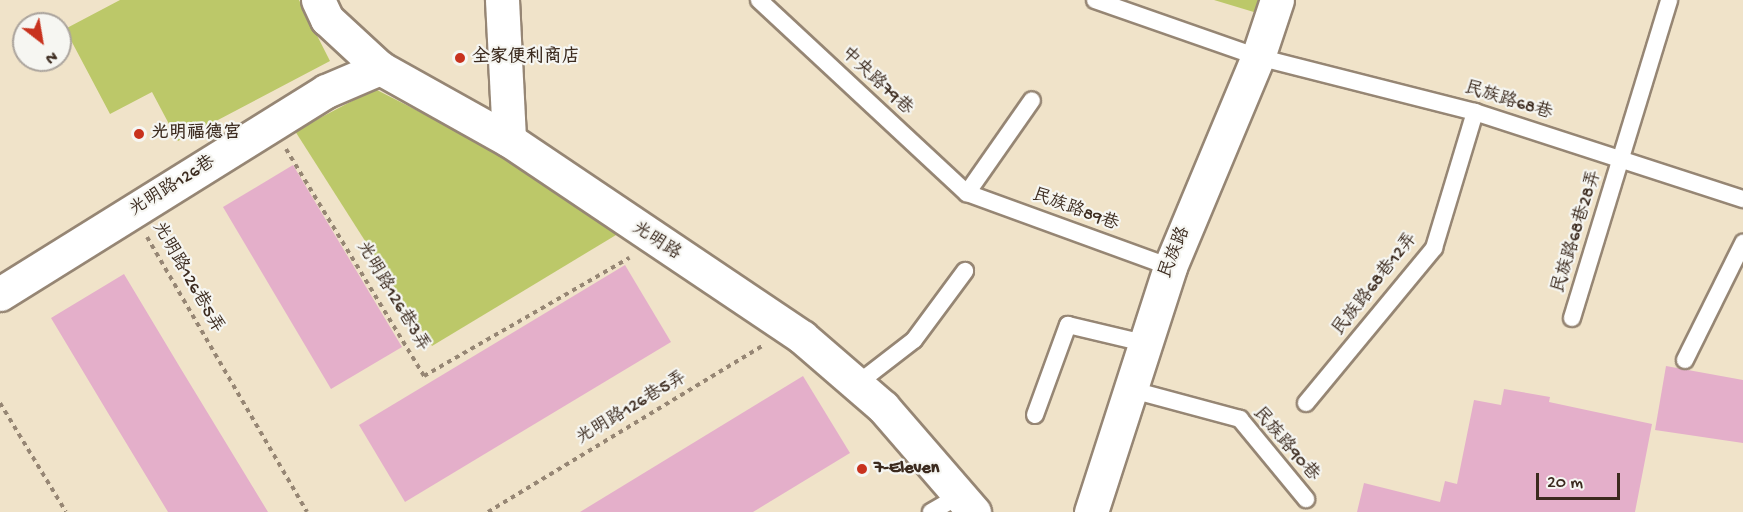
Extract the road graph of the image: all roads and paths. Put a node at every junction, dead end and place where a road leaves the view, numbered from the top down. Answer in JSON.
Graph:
{"nodes":[{"id":1,"x":318,"y":0,"type":"edge"},
{"id":2,"x":502,"y":0,"type":"edge"},
{"id":3,"x":759,"y":0,"type":"edge"},
{"id":4,"x":1095,"y":0,"type":"edge"},
{"id":5,"x":1277,"y":0,"type":"edge"},
{"id":6,"x":1669,"y":0,"type":"edge"},
{"id":7,"x":1258,"y":57,"type":"junction"},
{"id":8,"x":380,"y":68,"type":"junction"},
{"id":9,"x":1032,"y":100,"type":"dead end"},
{"id":10,"x":1475,"y":112,"type":"junction"},
{"id":11,"x":271,"y":126,"type":"junction"},
{"id":12,"x":509,"y":140,"type":"junction"},
{"id":13,"x":1620,"y":157,"type":"junction"},
{"id":14,"x":967,"y":193,"type":"junction"},
{"id":15,"x":1743,"y":199,"type":"edge"},
{"id":16,"x":133,"y":213,"type":"junction"},
{"id":17,"x":657,"y":242,"type":"junction"},
{"id":18,"x":1743,"y":243,"type":"edge"},
{"id":19,"x":1170,"y":267,"type":"junction"},
{"id":20,"x":965,"y":271,"type":"dead end"},
{"id":21,"x":0,"y":294,"type":"edge"},
{"id":22,"x":1572,"y":318,"type":"dead end"},
{"id":23,"x":790,"y":330,"type":"junction"},
{"id":24,"x":1144,"y":343,"type":"junction"},
{"id":25,"x":1685,"y":360,"type":"dead end"},
{"id":26,"x":857,"y":384,"type":"junction"},
{"id":27,"x":1129,"y":389,"type":"junction"},
{"id":28,"x":1306,"y":403,"type":"dead end"},
{"id":29,"x":0,"y":404,"type":"edge"},
{"id":30,"x":1035,"y":415,"type":"dead end"},
{"id":31,"x":1306,"y":499,"type":"dead end"},
{"id":32,"x":967,"y":504,"type":"edge"},
{"id":33,"x":66,"y":512,"type":"edge"},
{"id":34,"x":307,"y":512,"type":"edge"},
{"id":35,"x":488,"y":512,"type":"edge"},
{"id":36,"x":931,"y":512,"type":"edge"},
{"id":37,"x":1090,"y":512,"type":"edge"}],
"edges":[{"from":1,"to":8,"type":"street","name":"光明路"},
{"from":2,"to":12,"type":"street"},
{"from":3,"to":14,"type":"lane","name":"中央路79巷"},
{"from":4,"to":7,"type":"lane","name":"民族路68巷"},
{"from":5,"to":7,"type":"street","name":"民族路"},
{"from":6,"to":13,"type":"lane","name":"民族路68巷28弄"},
{"from":7,"to":10,"type":"lane","name":"民族路68巷"},
{"from":7,"to":19,"type":"street","name":"民族路"},
{"from":8,"to":11,"type":"street","name":"光明路126巷"},
{"from":8,"to":12,"type":"street","name":"光明路"},
{"from":9,"to":14,"type":"lane"},
{"from":10,"to":13,"type":"lane","name":"民族路68巷"},
{"from":10,"to":28,"type":"lane","name":"民族路68巷12弄"},
{"from":11,"to":16,"type":"street","name":"光明路126巷"},
{"from":11,"to":17,"type":"path","name":"光明路126巷3弄"},
{"from":12,"to":17,"type":"street","name":"光明路"},
{"from":13,"to":15,"type":"lane","name":"民族路68巷"},
{"from":13,"to":22,"type":"lane","name":"民族路68巷28弄"},
{"from":14,"to":19,"type":"lane","name":"民族路89巷"},
{"from":16,"to":21,"type":"street","name":"光明路126巷"},
{"from":16,"to":34,"type":"path","name":"光明路126巷5弄"},
{"from":17,"to":23,"type":"street","name":"光明路"},
{"from":18,"to":25,"type":"lane"},
{"from":19,"to":24,"type":"street","name":"民族路"},
{"from":20,"to":26,"type":"lane"},
{"from":23,"to":26,"type":"street","name":"光明路"},
{"from":23,"to":35,"type":"path","name":"光明路126巷5弄"},
{"from":24,"to":27,"type":"street","name":"民族路"},
{"from":24,"to":30,"type":"lane"},
{"from":26,"to":32,"type":"street","name":"光明路"},
{"from":27,"to":31,"type":"lane","name":"民族路90巷"},
{"from":27,"to":37,"type":"street","name":"民族路"},
{"from":29,"to":33,"type":"path"},
{"from":32,"to":36,"type":"lane"}]}
